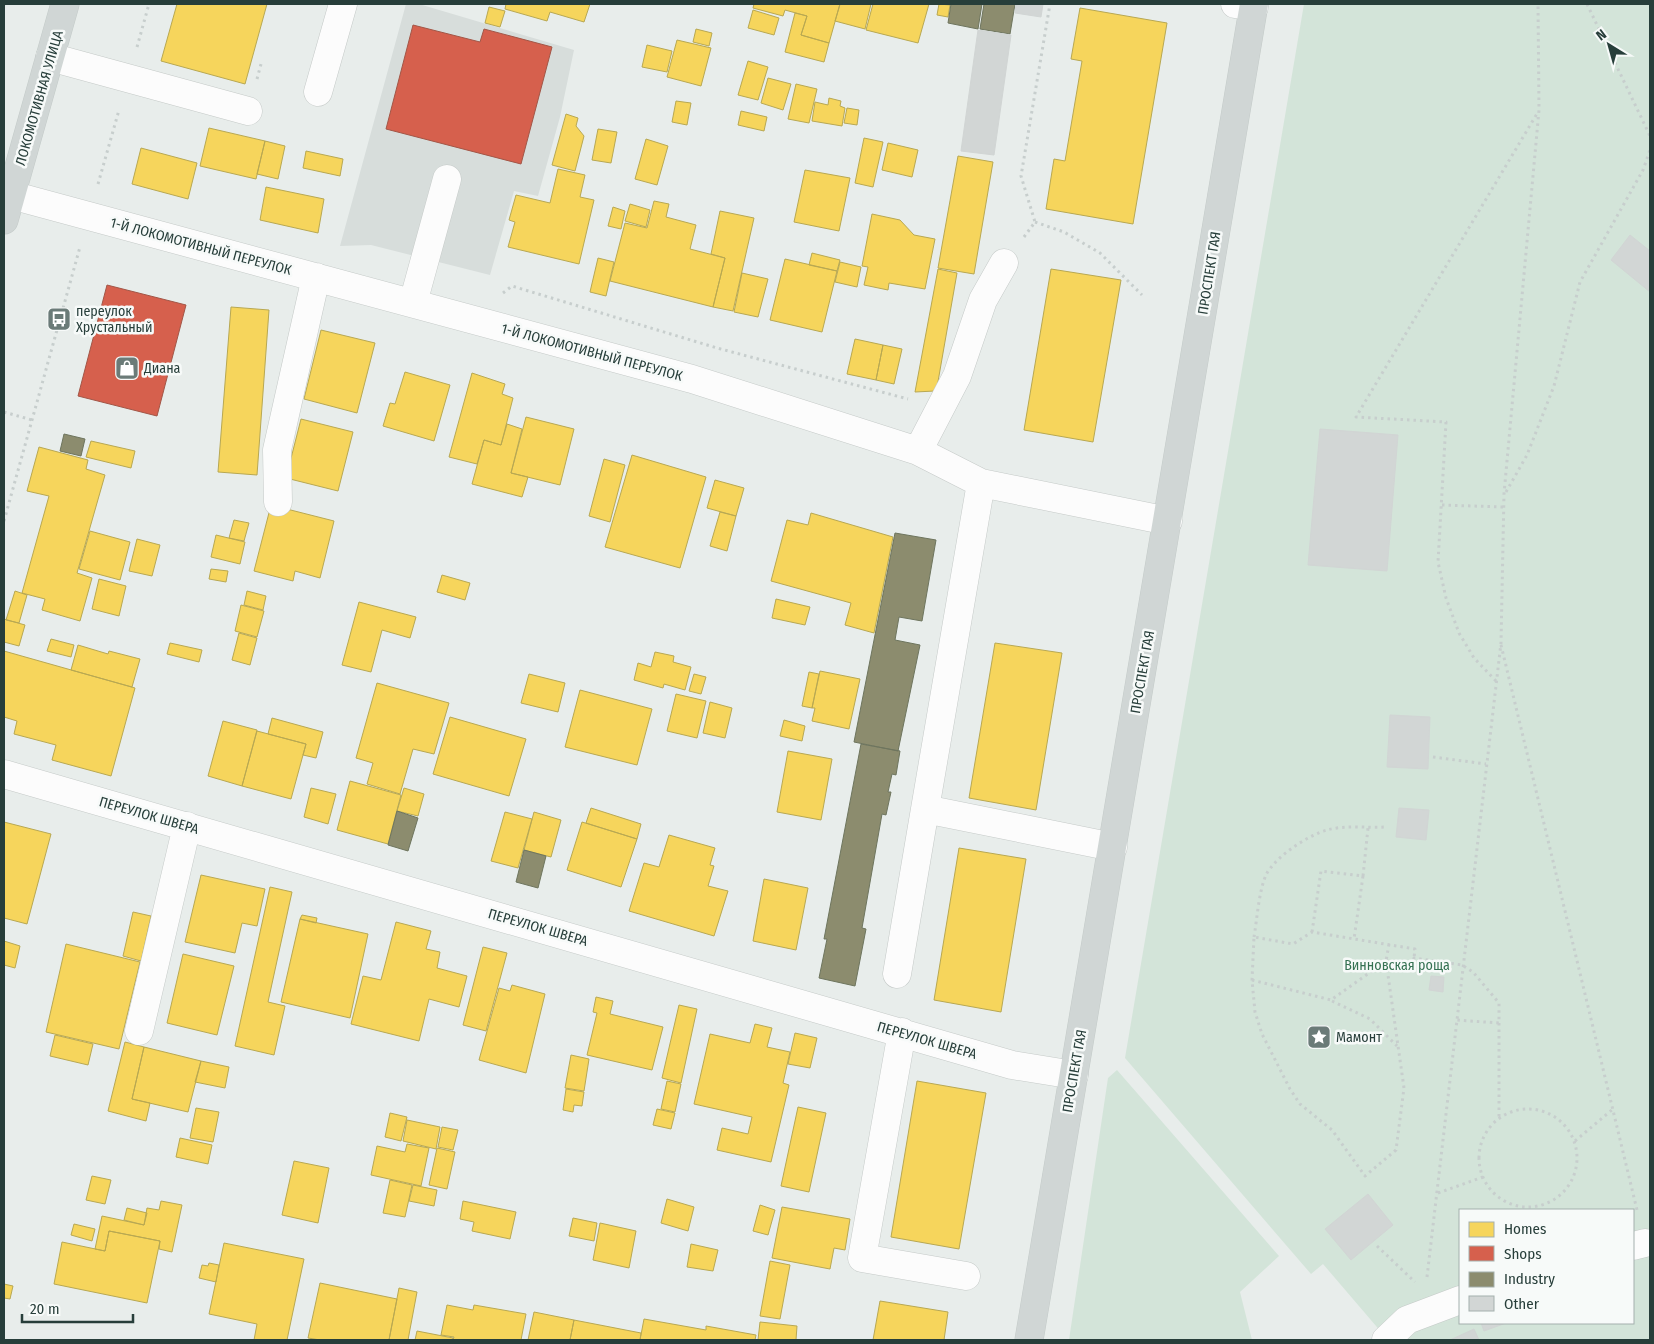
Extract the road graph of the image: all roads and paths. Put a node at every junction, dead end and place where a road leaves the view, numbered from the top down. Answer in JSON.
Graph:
{"nodes":[{"id":1,"x":65,"y":4,"type":"edge"},
{"id":2,"x":149,"y":4,"type":"edge"},
{"id":3,"x":343,"y":4,"type":"edge"},
{"id":4,"x":1050,"y":4,"type":"edge"},
{"id":5,"x":1538,"y":4,"type":"edge"},
{"id":6,"x":1588,"y":4,"type":"edge"},
{"id":7,"x":1248,"y":5,"type":"edge"},
{"id":8,"x":50,"y":57,"type":"junction"},
{"id":9,"x":128,"y":78,"type":"junction"},
{"id":10,"x":318,"y":92,"type":"dead end"},
{"id":11,"x":1539,"y":110,"type":"junction"},
{"id":12,"x":248,"y":111,"type":"dead end"},
{"id":13,"x":1650,"y":136,"type":"edge"},
{"id":14,"x":1650,"y":150,"type":"edge"},
{"id":15,"x":447,"y":179,"type":"dead end"},
{"id":16,"x":11,"y":195,"type":"junction"},
{"id":17,"x":89,"y":216,"type":"junction"},
{"id":18,"x":4,"y":220,"type":"edge"},
{"id":19,"x":1035,"y":222,"type":"junction"},
{"id":20,"x":1004,"y":263,"type":"joint"},
{"id":21,"x":316,"y":277,"type":"junction"},
{"id":22,"x":1142,"y":296,"type":"dead end"},
{"id":23,"x":413,"y":303,"type":"junction"},
{"id":24,"x":472,"y":319,"type":"junction"},
{"id":25,"x":940,"y":408,"type":"junction"},
{"id":26,"x":4,"y":412,"type":"edge"},
{"id":27,"x":32,"y":420,"type":"junction"},
{"id":28,"x":918,"y":451,"type":"junction"},
{"id":29,"x":981,"y":483,"type":"junction"},
{"id":30,"x":1504,"y":494,"type":"junction"},
{"id":31,"x":278,"y":502,"type":"dead end"},
{"id":32,"x":1442,"y":505,"type":"junction"},
{"id":33,"x":1504,"y":507,"type":"junction"},
{"id":34,"x":1168,"y":521,"type":"junction"},
{"id":35,"x":4,"y":522,"type":"edge"},
{"id":36,"x":1501,"y":643,"type":"junction"},
{"id":37,"x":1496,"y":682,"type":"junction"},
{"id":38,"x":1433,"y":757,"type":"dead end"},
{"id":39,"x":1486,"y":764,"type":"junction"},
{"id":40,"x":4,"y":774,"type":"edge"},
{"id":41,"x":926,"y":809,"type":"junction"},
{"id":42,"x":187,"y":826,"type":"junction"},
{"id":43,"x":1385,"y":827,"type":"dead end"},
{"id":44,"x":1368,"y":828,"type":"junction"},
{"id":45,"x":1113,"y":846,"type":"junction"},
{"id":46,"x":1363,"y":876,"type":"junction"},
{"id":47,"x":1312,"y":932,"type":"junction"},
{"id":48,"x":1254,"y":938,"type":"junction"},
{"id":49,"x":1354,"y":939,"type":"junction"},
{"id":50,"x":1389,"y":944,"type":"junction"},
{"id":51,"x":1414,"y":958,"type":"junction"},
{"id":52,"x":1386,"y":961,"type":"junction"},
{"id":53,"x":1462,"y":965,"type":"junction"},
{"id":54,"x":897,"y":974,"type":"dead end"},
{"id":55,"x":1252,"y":980,"type":"junction"},
{"id":56,"x":1331,"y":1000,"type":"junction"},
{"id":57,"x":1456,"y":1020,"type":"junction"},
{"id":58,"x":1499,"y":1023,"type":"junction"},
{"id":59,"x":139,"y":1031,"type":"dead end"},
{"id":60,"x":902,"y":1032,"type":"junction"},
{"id":61,"x":1398,"y":1046,"type":"junction"},
{"id":62,"x":1074,"y":1075,"type":"junction"},
{"id":63,"x":1613,"y":1109,"type":"junction"},
{"id":64,"x":1499,"y":1120,"type":"junction"},
{"id":65,"x":1574,"y":1141,"type":"junction"},
{"id":66,"x":1483,"y":1177,"type":"junction"},
{"id":67,"x":1438,"y":1193,"type":"junction"},
{"id":68,"x":1632,"y":1209,"type":"edge"},
{"id":69,"x":1634,"y":1219,"type":"edge"},
{"id":70,"x":1639,"y":1245,"type":"edge"},
{"id":71,"x":1377,"y":1246,"type":"dead end"},
{"id":72,"x":966,"y":1276,"type":"dead end"},
{"id":73,"x":1421,"y":1288,"type":"junction"},
{"id":74,"x":1459,"y":1300,"type":"edge"},
{"id":75,"x":1407,"y":1320,"type":"junction"},
{"id":76,"x":1029,"y":1340,"type":"edge"},
{"id":77,"x":1386,"y":1340,"type":"edge"}],
"edges":[{"from":1,"to":8,"type":"main road","name":"ЛОКОМОТИВНАЯ УЛИЦА"},
{"from":2,"to":9,"type":"path"},
{"from":3,"to":10,"type":"street"},
{"from":4,"to":19,"type":"path"},
{"from":5,"to":11,"type":"path"},
{"from":6,"to":13,"type":"path"},
{"from":7,"to":34,"type":"main road","name":"ПРОСПЕКТ ГАЯ"},
{"from":8,"to":9,"type":"street"},
{"from":8,"to":16,"type":"main road","name":"ЛОКОМОТИВНАЯ УЛИЦА"},
{"from":9,"to":12,"type":"street"},
{"from":9,"to":17,"type":"path"},
{"from":11,"to":30,"type":"path"},
{"from":11,"to":32,"type":"path"},
{"from":14,"to":30,"type":"path"},
{"from":15,"to":23,"type":"street"},
{"from":16,"to":17,"type":"street","name":"1-Й ЛОКОМОТИВНЫЙ ПЕРЕУЛОК"},
{"from":16,"to":18,"type":"main road","name":"ЛОКОМОТИВНАЯ УЛИЦА"},
{"from":17,"to":21,"type":"street","name":"1-Й ЛОКОМОТИВНЫЙ ПЕРЕУЛОК"},
{"from":17,"to":27,"type":"path"},
{"from":19,"to":20,"type":"path"},
{"from":19,"to":22,"type":"path"},
{"from":20,"to":25,"type":"street"},
{"from":21,"to":23,"type":"street","name":"1-Й ЛОКОМОТИВНЫЙ ПЕРЕУЛОК"},
{"from":21,"to":31,"type":"street"},
{"from":23,"to":24,"type":"street","name":"1-Й ЛОКОМОТИВНЫЙ ПЕРЕУЛОК"},
{"from":24,"to":25,"type":"path"},
{"from":24,"to":28,"type":"street","name":"1-Й ЛОКОМОТИВНЫЙ ПЕРЕУЛОК"},
{"from":25,"to":28,"type":"street"},
{"from":26,"to":27,"type":"path"},
{"from":27,"to":35,"type":"path"},
{"from":28,"to":29,"type":"street","name":"1-Й ЛОКОМОТИВНЫЙ ПЕРЕУЛОК"},
{"from":29,"to":34,"type":"street","name":"1-Й ЛОКОМОТИВНЫЙ ПЕРЕУЛОК"},
{"from":29,"to":41,"type":"street"},
{"from":30,"to":33,"type":"path"},
{"from":32,"to":33,"type":"path"},
{"from":32,"to":37,"type":"path"},
{"from":33,"to":36,"type":"path"},
{"from":34,"to":45,"type":"main road","name":"ПРОСПЕКТ ГАЯ"},
{"from":36,"to":37,"type":"path"},
{"from":36,"to":63,"type":"path"},
{"from":37,"to":39,"type":"path"},
{"from":38,"to":39,"type":"path"},
{"from":39,"to":53,"type":"path"},
{"from":40,"to":42,"type":"street","name":"ПЕРЕУЛОК ШВЕРА"},
{"from":41,"to":45,"type":"street"},
{"from":41,"to":54,"type":"street"},
{"from":42,"to":59,"type":"street"},
{"from":42,"to":60,"type":"street","name":"ПЕРЕУЛОК ШВЕРА"},
{"from":43,"to":44,"type":"path"},
{"from":44,"to":46,"type":"path"},
{"from":44,"to":48,"type":"path"},
{"from":45,"to":62,"type":"main road","name":"ПРОСПЕКТ ГАЯ"},
{"from":46,"to":47,"type":"path"},
{"from":46,"to":49,"type":"path"},
{"from":47,"to":48,"type":"path"},
{"from":47,"to":49,"type":"path"},
{"from":48,"to":55,"type":"path"},
{"from":49,"to":50,"type":"path"},
{"from":50,"to":51,"type":"path"},
{"from":50,"to":52,"type":"path"},
{"from":51,"to":52,"type":"path"},
{"from":51,"to":53,"type":"path"},
{"from":52,"to":56,"type":"path"},
{"from":52,"to":61,"type":"path"},
{"from":53,"to":57,"type":"path"},
{"from":53,"to":58,"type":"path"},
{"from":55,"to":56,"type":"path"},
{"from":55,"to":61,"type":"path"},
{"from":56,"to":61,"type":"path"},
{"from":57,"to":58,"type":"path"},
{"from":57,"to":67,"type":"path"},
{"from":58,"to":64,"type":"path"},
{"from":60,"to":62,"type":"street","name":"ПЕРЕУЛОК ШВЕРА"},
{"from":60,"to":72,"type":"street"},
{"from":62,"to":76,"type":"main road","name":"ПРОСПЕКТ ГАЯ"},
{"from":63,"to":65,"type":"path"},
{"from":63,"to":68,"type":"path"},
{"from":64,"to":65,"type":"path"},
{"from":64,"to":66,"type":"path"},
{"from":65,"to":66,"type":"path"},
{"from":66,"to":67,"type":"path"},
{"from":67,"to":73,"type":"path"},
{"from":69,"to":70,"type":"path"},
{"from":71,"to":73,"type":"path"},
{"from":73,"to":75,"type":"path"},
{"from":74,"to":75,"type":"street"},
{"from":75,"to":77,"type":"street"}]}
